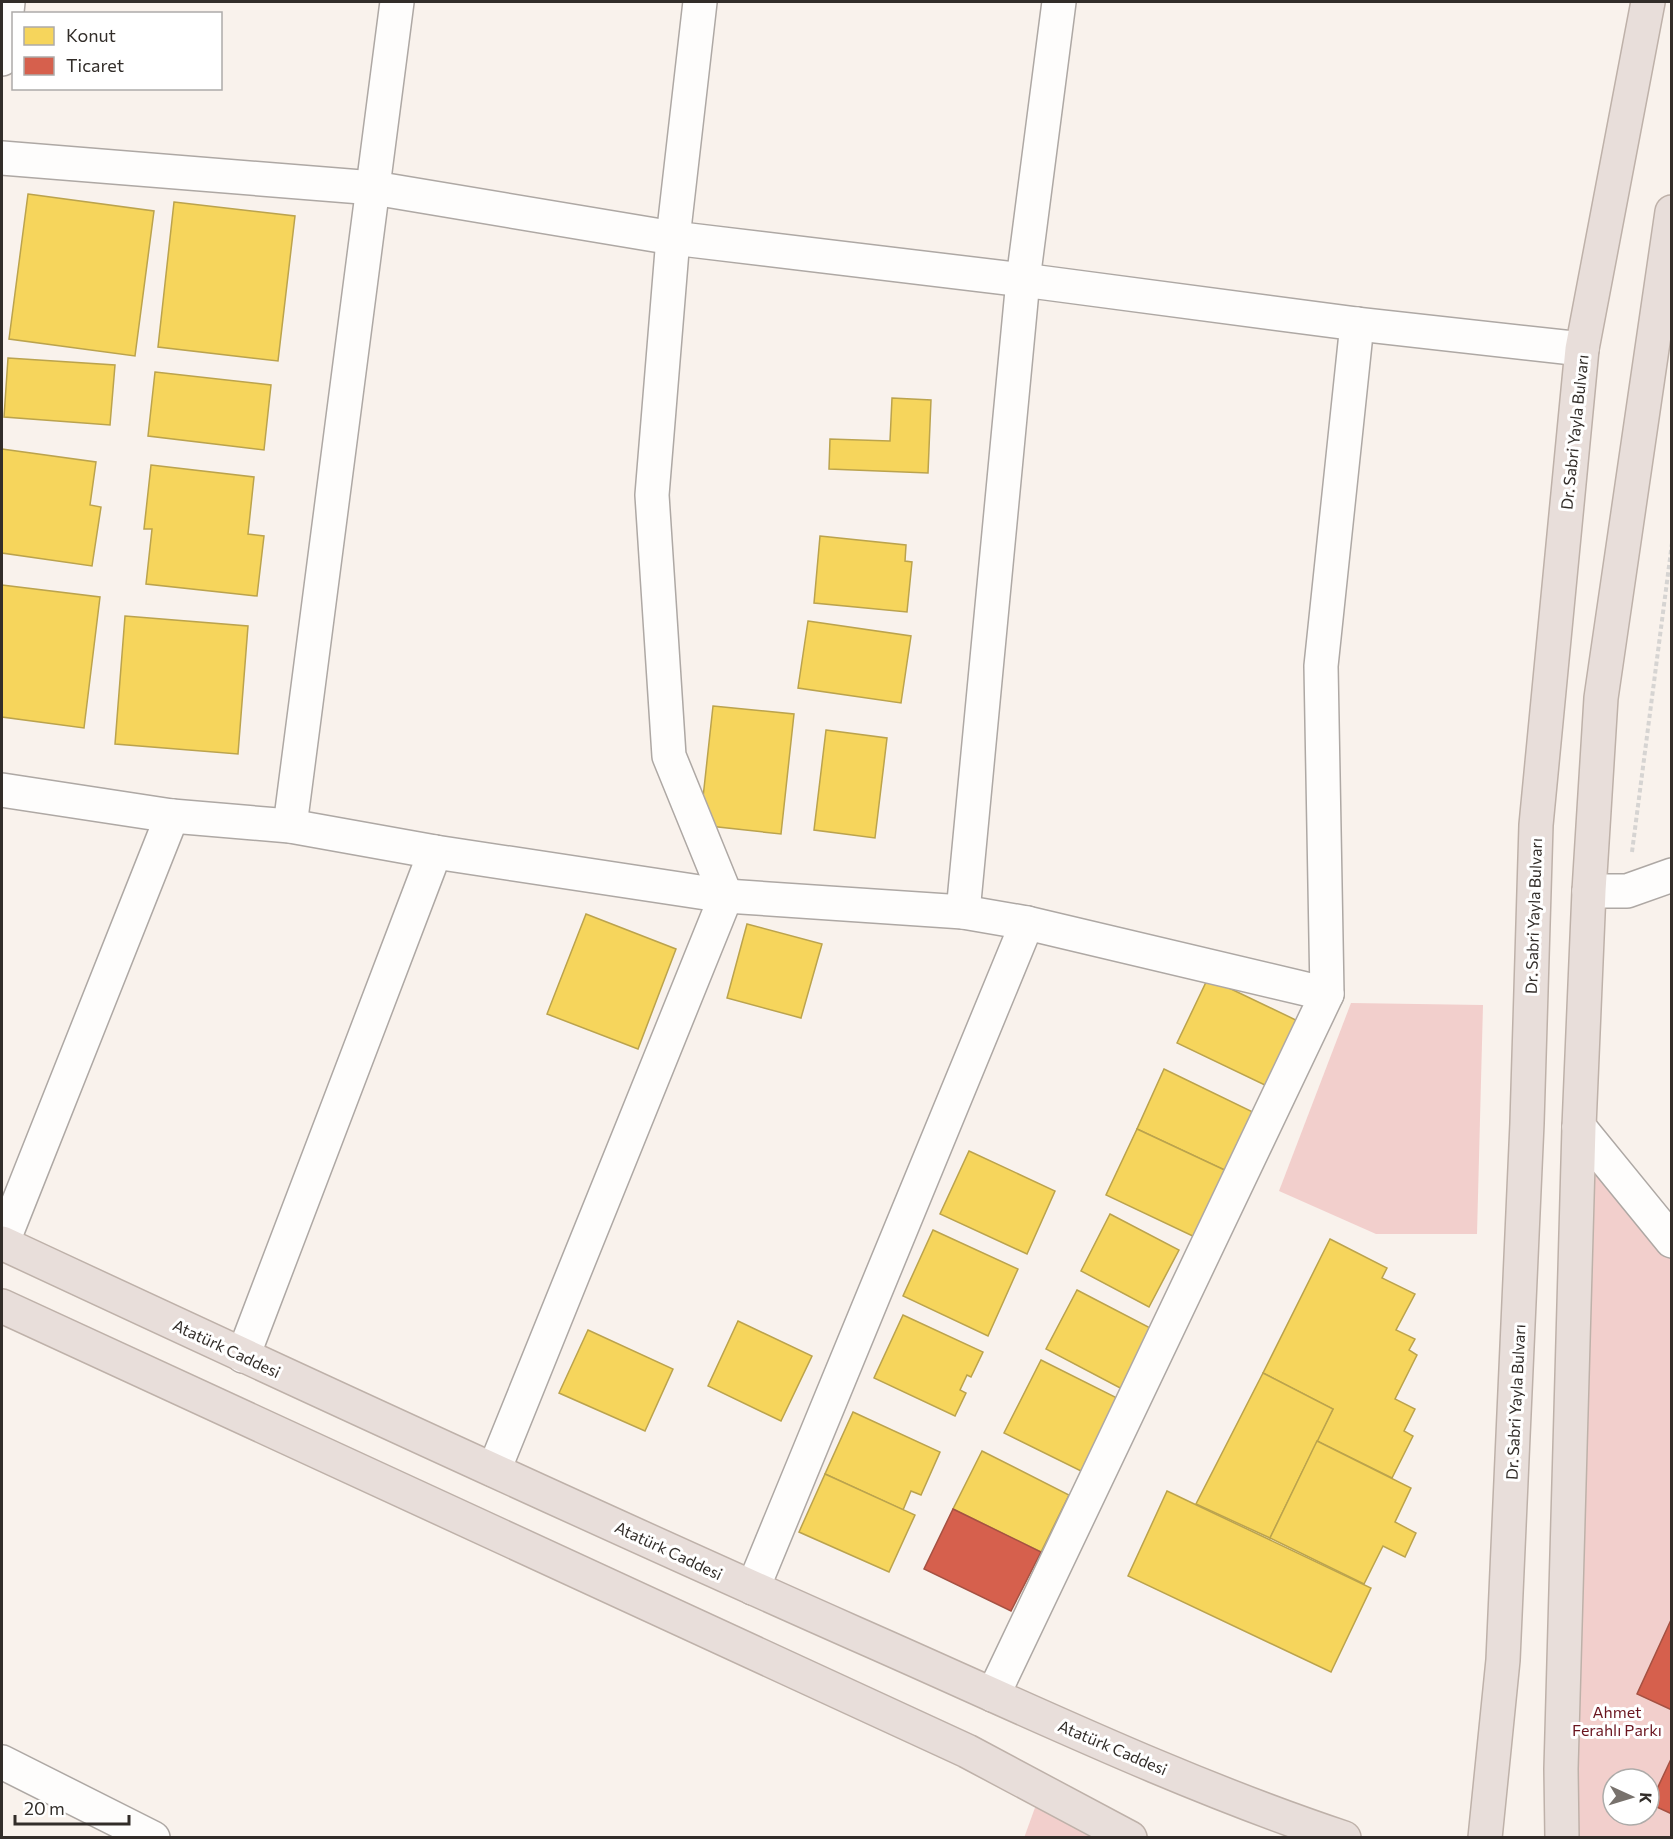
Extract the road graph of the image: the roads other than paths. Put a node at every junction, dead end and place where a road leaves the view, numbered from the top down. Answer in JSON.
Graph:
{"nodes":[{"id":1,"x":8,"y":2,"type":"edge"},
{"id":2,"x":398,"y":2,"type":"edge"},
{"id":3,"x":700,"y":2,"type":"edge"},
{"id":4,"x":1059,"y":2,"type":"edge"},
{"id":5,"x":1648,"y":2,"type":"edge"},
{"id":6,"x":2,"y":59,"type":"edge"},
{"id":7,"x":2,"y":158,"type":"edge"},
{"id":8,"x":374,"y":188,"type":"junction"},
{"id":9,"x":1671,"y":212,"type":"edge"},
{"id":10,"x":673,"y":238,"type":"junction"},
{"id":11,"x":1023,"y":280,"type":"junction"},
{"id":12,"x":1357,"y":324,"type":"junction"},
{"id":13,"x":1582,"y":349,"type":"junction"},
{"id":14,"x":2,"y":789,"type":"edge"},
{"id":15,"x":172,"y":816,"type":"junction"},
{"id":16,"x":290,"y":826,"type":"junction"},
{"id":17,"x":435,"y":852,"type":"junction"},
{"id":18,"x":1671,"y":875,"type":"edge"},
{"id":19,"x":1589,"y":891,"type":"junction"},
{"id":20,"x":726,"y":896,"type":"junction"},
{"id":21,"x":963,"y":912,"type":"junction"},
{"id":22,"x":1027,"y":923,"type":"junction"},
{"id":23,"x":1328,"y":994,"type":"junction"},
{"id":24,"x":1579,"y":1126,"type":"junction"},
{"id":25,"x":1671,"y":1241,"type":"edge"},
{"id":26,"x":2,"y":1243,"type":"edge"},
{"id":27,"x":2,"y":1306,"type":"edge"},
{"id":28,"x":243,"y":1356,"type":"junction"},
{"id":29,"x":494,"y":1470,"type":"junction"},
{"id":30,"x":753,"y":1588,"type":"junction"},
{"id":31,"x":993,"y":1695,"type":"junction"},
{"id":32,"x":2,"y":1762,"type":"edge"},
{"id":33,"x":153,"y":1838,"type":"edge"},
{"id":34,"x":1130,"y":1838,"type":"edge"},
{"id":35,"x":1344,"y":1838,"type":"edge"},
{"id":36,"x":1485,"y":1838,"type":"edge"},
{"id":37,"x":1562,"y":1838,"type":"edge"}],
"edges":[{"from":1,"to":6,"type":"street"},
{"from":2,"to":8,"type":"street"},
{"from":3,"to":10,"type":"street"},
{"from":4,"to":11,"type":"street"},
{"from":5,"to":13,"type":"highway","name":"Dr. Sabri Yayla Bulvarı"},
{"from":7,"to":8,"type":"street"},
{"from":8,"to":10,"type":"street"},
{"from":8,"to":16,"type":"street"},
{"from":9,"to":19,"type":"highway"},
{"from":10,"to":11,"type":"street"},
{"from":10,"to":20,"type":"street"},
{"from":11,"to":12,"type":"street"},
{"from":11,"to":21,"type":"street"},
{"from":12,"to":13,"type":"street"},
{"from":12,"to":23,"type":"street"},
{"from":13,"to":36,"type":"highway","name":"Dr. Sabri Yayla Bulvarı"},
{"from":14,"to":15,"type":"street"},
{"from":15,"to":16,"type":"street"},
{"from":15,"to":26,"type":"street"},
{"from":16,"to":17,"type":"street"},
{"from":17,"to":20,"type":"street"},
{"from":17,"to":28,"type":"street"},
{"from":18,"to":19,"type":"street"},
{"from":19,"to":24,"type":"highway"},
{"from":20,"to":21,"type":"street"},
{"from":20,"to":29,"type":"street"},
{"from":21,"to":22,"type":"street"},
{"from":22,"to":23,"type":"street"},
{"from":22,"to":30,"type":"street"},
{"from":23,"to":31,"type":"street"},
{"from":24,"to":25,"type":"street"},
{"from":24,"to":37,"type":"highway"},
{"from":26,"to":28,"type":"highway","name":"Atatürk Caddesi"},
{"from":27,"to":34,"type":"highway"},
{"from":28,"to":29,"type":"highway","name":"Atatürk Caddesi"},
{"from":29,"to":30,"type":"highway","name":"Atatürk Caddesi"},
{"from":30,"to":31,"type":"highway","name":"Atatürk Caddesi"},
{"from":31,"to":35,"type":"highway","name":"Atatürk Caddesi"},
{"from":32,"to":33,"type":"street"}]}
